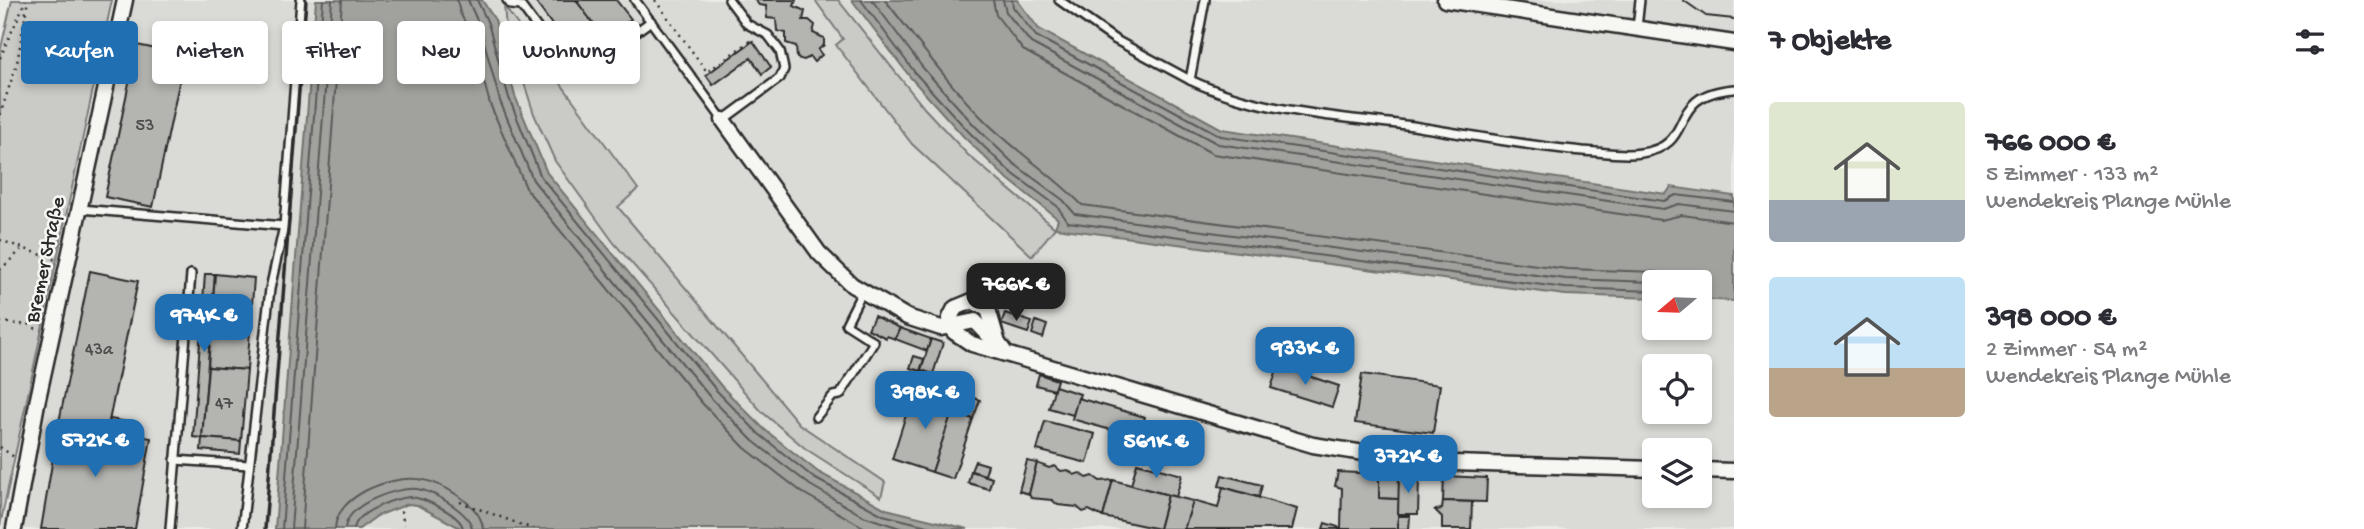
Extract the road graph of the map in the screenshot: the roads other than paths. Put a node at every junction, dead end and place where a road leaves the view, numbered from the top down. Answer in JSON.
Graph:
{"nodes":[{"id":1,"x":125,"y":0,"type":"edge"},
{"id":2,"x":302,"y":0,"type":"edge"},
{"id":3,"x":507,"y":0,"type":"edge"},
{"id":4,"x":635,"y":0,"type":"edge"},
{"id":5,"x":729,"y":0,"type":"edge"},
{"id":6,"x":1059,"y":0,"type":"edge"},
{"id":7,"x":1205,"y":0,"type":"edge"},
{"id":8,"x":1445,"y":0,"type":"edge"},
{"id":9,"x":1640,"y":0,"type":"edge"},
{"id":10,"x":651,"y":21,"type":"junction"},
{"id":11,"x":1637,"y":29,"type":"junction"},
{"id":12,"x":1734,"y":43,"type":"edge"},
{"id":13,"x":1191,"y":80,"type":"junction"},
{"id":14,"x":1734,"y":89,"type":"edge"},
{"id":15,"x":723,"y":120,"type":"junction"},
{"id":16,"x":80,"y":209,"type":"junction"},
{"id":17,"x":284,"y":226,"type":"junction"},
{"id":18,"x":191,"y":274,"type":"dead end"},
{"id":19,"x":862,"y":292,"type":"junction"},
{"id":20,"x":952,"y":326,"type":"junction"},
{"id":21,"x":1004,"y":351,"type":"junction"},
{"id":22,"x":816,"y":417,"type":"dead end"},
{"id":23,"x":175,"y":460,"type":"junction"},
{"id":24,"x":249,"y":465,"type":"junction"},
{"id":25,"x":1642,"y":469,"type":"edge"},
{"id":26,"x":1712,"y":470,"type":"edge"},
{"id":27,"x":1734,"y":471,"type":"edge"},
{"id":28,"x":14,"y":529,"type":"edge"},
{"id":29,"x":170,"y":529,"type":"edge"},
{"id":30,"x":242,"y":529,"type":"edge"}],
"edges":[{"from":1,"to":16,"type":"street","name":"Bremer Straße"},
{"from":2,"to":17,"type":"lane"},
{"from":3,"to":10,"type":"lane"},
{"from":4,"to":10,"type":"lane"},
{"from":5,"to":15,"type":"lane"},
{"from":6,"to":13,"type":"lane"},
{"from":7,"to":13,"type":"lane"},
{"from":8,"to":11,"type":"street"},
{"from":9,"to":11,"type":"lane"},
{"from":10,"to":15,"type":"lane"},
{"from":11,"to":12,"type":"street"},
{"from":13,"to":14,"type":"lane"},
{"from":15,"to":19,"type":"street"},
{"from":16,"to":17,"type":"lane"},
{"from":16,"to":28,"type":"street","name":"Bremer Straße"},
{"from":17,"to":24,"type":"lane"},
{"from":18,"to":23,"type":"lane"},
{"from":19,"to":20,"type":"street"},
{"from":19,"to":22,"type":"lane"},
{"from":20,"to":21,"type":"street"},
{"from":20,"to":21,"type":"street"},
{"from":20,"to":21,"type":"street"},
{"from":21,"to":25,"type":"street"},
{"from":23,"to":24,"type":"lane"},
{"from":23,"to":29,"type":"lane"},
{"from":24,"to":30,"type":"lane"},
{"from":26,"to":27,"type":"street"}]}
